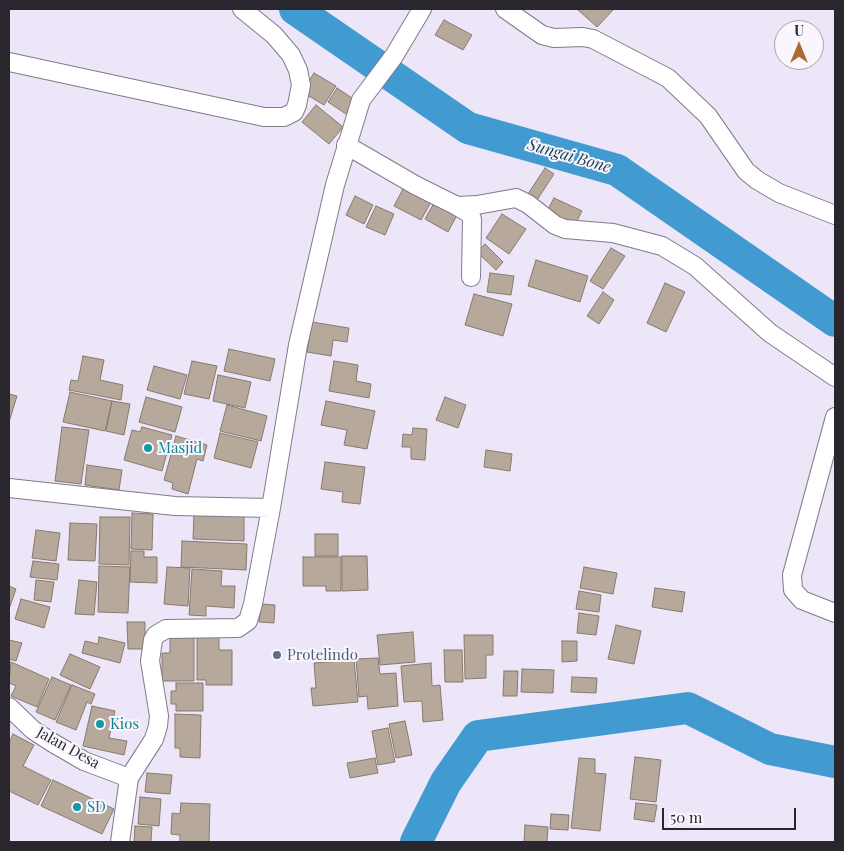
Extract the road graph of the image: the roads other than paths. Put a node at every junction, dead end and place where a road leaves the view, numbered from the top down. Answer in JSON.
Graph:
{"nodes":[{"id":1,"x":242,"y":9,"type":"edge"},
{"id":2,"x":422,"y":9,"type":"edge"},
{"id":3,"x":505,"y":9,"type":"edge"},
{"id":4,"x":9,"y":62,"type":"edge"},
{"id":5,"x":346,"y":145,"type":"junction"},
{"id":6,"x":457,"y":206,"type":"junction"},
{"id":7,"x":835,"y":216,"type":"edge"},
{"id":8,"x":471,"y":277,"type":"dead end"},
{"id":9,"x":835,"y":377,"type":"edge"},
{"id":10,"x":835,"y":417,"type":"edge"},
{"id":11,"x":9,"y":488,"type":"edge"},
{"id":12,"x":271,"y":508,"type":"junction"},
{"id":13,"x":835,"y":613,"type":"edge"},
{"id":14,"x":9,"y":707,"type":"edge"},
{"id":15,"x":129,"y":778,"type":"junction"},
{"id":16,"x":120,"y":842,"type":"edge"}],
"edges":[{"from":1,"to":4,"type":"street"},
{"from":2,"to":5,"type":"street"},
{"from":3,"to":7,"type":"street"},
{"from":5,"to":6,"type":"street"},
{"from":5,"to":12,"type":"street"},
{"from":6,"to":8,"type":"street"},
{"from":6,"to":9,"type":"street"},
{"from":10,"to":13,"type":"street"},
{"from":11,"to":12,"type":"street"},
{"from":12,"to":15,"type":"street"},
{"from":14,"to":15,"type":"street","name":"Jalan Desa"},
{"from":15,"to":16,"type":"street"}]}
